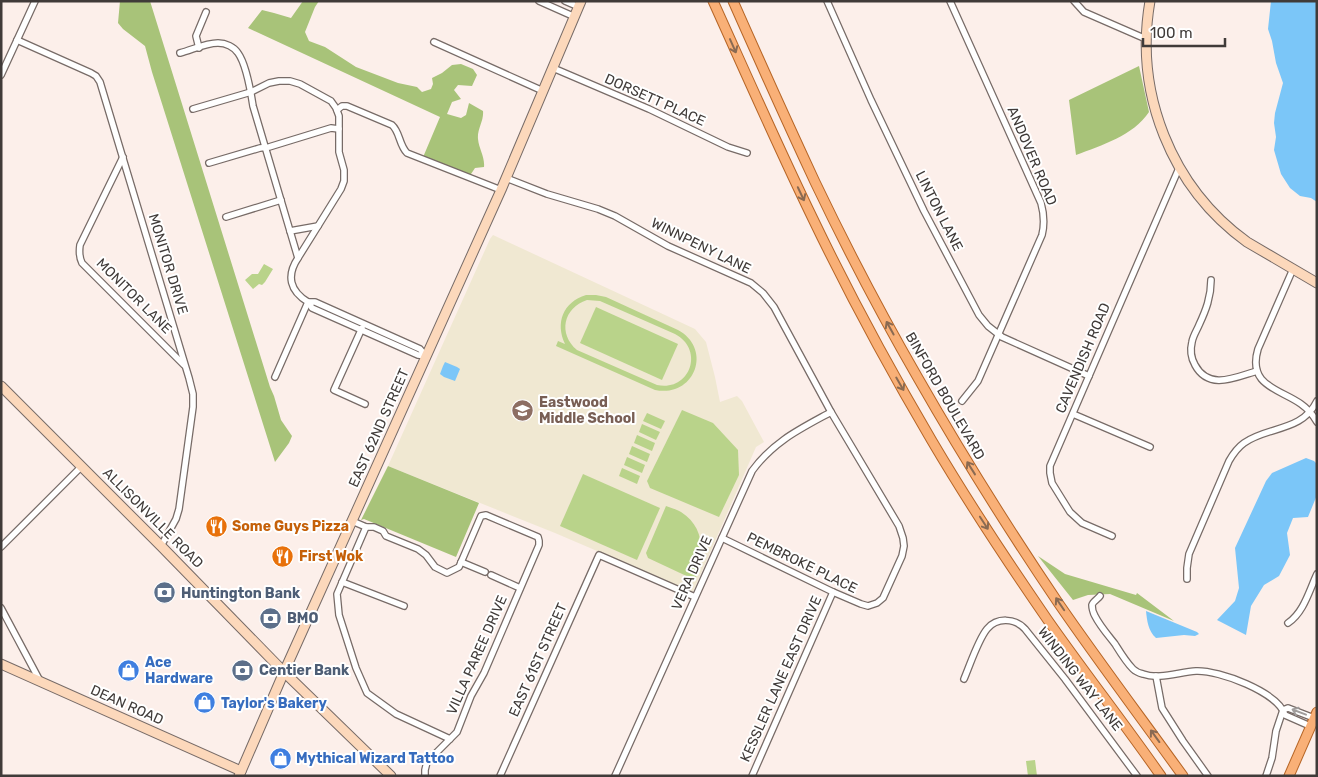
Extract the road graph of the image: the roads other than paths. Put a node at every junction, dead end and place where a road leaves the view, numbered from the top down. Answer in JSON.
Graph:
{"nodes":[{"id":1,"x":35,"y":1,"type":"edge"},
{"id":2,"x":539,"y":1,"type":"edge"},
{"id":3,"x":565,"y":1,"type":"edge"},
{"id":4,"x":713,"y":1,"type":"edge"},
{"id":5,"x":733,"y":1,"type":"edge"},
{"id":6,"x":827,"y":1,"type":"edge"},
{"id":7,"x":950,"y":1,"type":"edge"},
{"id":8,"x":1074,"y":1,"type":"edge"},
{"id":9,"x":1150,"y":1,"type":"edge"},
{"id":10,"x":580,"y":4,"type":"edge"},
{"id":11,"x":206,"y":12,"type":"dead end"},
{"id":12,"x":575,"y":17,"type":"junction"},
{"id":13,"x":1146,"y":39,"type":"junction"},
{"id":14,"x":17,"y":40,"type":"junction"},
{"id":15,"x":434,"y":42,"type":"dead end"},
{"id":16,"x":199,"y":48,"type":"junction"},
{"id":17,"x":180,"y":53,"type":"dead end"},
{"id":18,"x":553,"y":68,"type":"junction"},
{"id":19,"x":1,"y":75,"type":"edge"},
{"id":20,"x":543,"y":91,"type":"junction"},
{"id":21,"x":251,"y":92,"type":"junction"},
{"id":22,"x":193,"y":109,"type":"dead end"},
{"id":23,"x":337,"y":110,"type":"junction"},
{"id":24,"x":339,"y":129,"type":"junction"},
{"id":25,"x":265,"y":147,"type":"junction"},
{"id":26,"x":747,"y":154,"type":"dead end"},
{"id":27,"x":123,"y":158,"type":"junction"},
{"id":28,"x":209,"y":162,"type":"dead end"},
{"id":29,"x":1179,"y":168,"type":"junction"},
{"id":30,"x":506,"y":178,"type":"junction"},
{"id":31,"x":501,"y":190,"type":"junction"},
{"id":32,"x":281,"y":200,"type":"junction"},
{"id":33,"x":226,"y":217,"type":"dead end"},
{"id":34,"x":318,"y":226,"type":"junction"},
{"id":35,"x":290,"y":231,"type":"junction"},
{"id":36,"x":298,"y":258,"type":"junction"},
{"id":37,"x":1293,"y":269,"type":"junction"},
{"id":38,"x":1212,"y":280,"type":"dead end"},
{"id":39,"x":1317,"y":284,"type":"edge"},
{"id":40,"x":308,"y":302,"type":"junction"},
{"id":41,"x":362,"y":327,"type":"junction"},
{"id":42,"x":998,"y":334,"type":"junction"},
{"id":43,"x":426,"y":356,"type":"junction"},
{"id":44,"x":185,"y":366,"type":"junction"},
{"id":45,"x":1258,"y":370,"type":"junction"},
{"id":46,"x":1089,"y":376,"type":"junction"},
{"id":47,"x":275,"y":377,"type":"dead end"},
{"id":48,"x":1,"y":386,"type":"edge"},
{"id":49,"x":962,"y":401,"type":"dead end"},
{"id":50,"x":1317,"y":401,"type":"edge"},
{"id":51,"x":365,"y":404,"type":"dead end"},
{"id":52,"x":831,"y":412,"type":"junction"},
{"id":53,"x":1310,"y":412,"type":"junction"},
{"id":54,"x":1073,"y":414,"type":"junction"},
{"id":55,"x":1317,"y":422,"type":"edge"},
{"id":56,"x":1150,"y":447,"type":"dead end"},
{"id":57,"x":82,"y":466,"type":"junction"},
{"id":58,"x":352,"y":521,"type":"junction"},
{"id":59,"x":366,"y":527,"type":"junction"},
{"id":60,"x":1112,"y":536,"type":"dead end"},
{"id":61,"x":722,"y":538,"type":"junction"},
{"id":62,"x":161,"y":546,"type":"junction"},
{"id":63,"x":1,"y":547,"type":"edge"},
{"id":64,"x":461,"y":562,"type":"junction"},
{"id":65,"x":1317,"y":574,"type":"edge"},
{"id":66,"x":1187,"y":579,"type":"dead end"},
{"id":67,"x":342,"y":582,"type":"junction"},
{"id":68,"x":520,"y":588,"type":"junction"},
{"id":69,"x":833,"y":592,"type":"junction"},
{"id":70,"x":1100,"y":596,"type":"dead end"},
{"id":71,"x":695,"y":597,"type":"junction"},
{"id":72,"x":872,"y":605,"type":"joint"},
{"id":73,"x":404,"y":606,"type":"dead end"},
{"id":74,"x":1,"y":608,"type":"edge"},
{"id":75,"x":1288,"y":623,"type":"dead end"},
{"id":76,"x":1,"y":664,"type":"edge"},
{"id":77,"x":284,"y":672,"type":"junction"},
{"id":78,"x":1156,"y":676,"type":"junction"},
{"id":79,"x":964,"y":679,"type":"dead end"},
{"id":80,"x":40,"y":681,"type":"junction"},
{"id":81,"x":1284,"y":710,"type":"junction"},
{"id":82,"x":1314,"y":719,"type":"edge"},
{"id":83,"x":450,"y":739,"type":"junction"},
{"id":84,"x":240,"y":773,"type":"edge"},
{"id":85,"x":391,"y":776,"type":"edge"},
{"id":86,"x":425,"y":776,"type":"edge"},
{"id":87,"x":500,"y":776,"type":"edge"},
{"id":88,"x":615,"y":776,"type":"edge"},
{"id":89,"x":752,"y":776,"type":"edge"},
{"id":90,"x":1137,"y":776,"type":"edge"},
{"id":91,"x":1162,"y":776,"type":"edge"},
{"id":92,"x":1183,"y":776,"type":"edge"},
{"id":93,"x":1208,"y":776,"type":"edge"},
{"id":94,"x":1266,"y":776,"type":"edge"},
{"id":95,"x":1289,"y":776,"type":"edge"}],
"edges":[{"from":1,"to":14,"type":"street"},
{"from":2,"to":12,"type":"street"},
{"from":3,"to":10,"type":"street"},
{"from":4,"to":91,"type":"main road","one_way":true},
{"from":92,"to":5,"type":"main road","name":"BINFORD BOULEVARD","one_way":true},
{"from":6,"to":42,"type":"street","name":"LINTON LANE"},
{"from":7,"to":42,"type":"street","name":"ANDOVER ROAD"},
{"from":8,"to":13,"type":"street"},
{"from":9,"to":13,"type":"street"},
{"from":10,"to":12,"type":"street","name":"EAST 62ND STREET"},
{"from":11,"to":16,"type":"street"},
{"from":12,"to":18,"type":"street","name":"EAST 62ND STREET"},
{"from":13,"to":29,"type":"street"},
{"from":14,"to":19,"type":"street"},
{"from":14,"to":27,"type":"street","name":"MONITOR DRIVE"},
{"from":15,"to":20,"type":"street"},
{"from":16,"to":17,"type":"street"},
{"from":16,"to":21,"type":"street"},
{"from":18,"to":20,"type":"street","name":"EAST 62ND STREET"},
{"from":18,"to":26,"type":"street","name":"DORSETT PLACE"},
{"from":20,"to":30,"type":"street","name":"EAST 62ND STREET"},
{"from":21,"to":22,"type":"street"},
{"from":21,"to":23,"type":"street"},
{"from":21,"to":25,"type":"street"},
{"from":23,"to":24,"type":"street"},
{"from":23,"to":31,"type":"street"},
{"from":24,"to":25,"type":"street"},
{"from":24,"to":34,"type":"street"},
{"from":25,"to":28,"type":"street"},
{"from":25,"to":32,"type":"street"},
{"from":27,"to":44,"type":"street","name":"MONITOR DRIVE"},
{"from":27,"to":44,"type":"street","name":"MONITOR LANE"},
{"from":29,"to":37,"type":"street"},
{"from":29,"to":46,"type":"street","name":"CAVENDISH ROAD"},
{"from":30,"to":31,"type":"street","name":"EAST 62ND STREET"},
{"from":30,"to":52,"type":"street","name":"WINNPENY LANE"},
{"from":31,"to":43,"type":"street","name":"EAST 62ND STREET"},
{"from":32,"to":33,"type":"street"},
{"from":32,"to":35,"type":"street"},
{"from":34,"to":35,"type":"street"},
{"from":34,"to":36,"type":"street"},
{"from":35,"to":36,"type":"street"},
{"from":36,"to":40,"type":"street"},
{"from":37,"to":39,"type":"street"},
{"from":37,"to":45,"type":"street"},
{"from":38,"to":45,"type":"street"},
{"from":40,"to":41,"type":"street"},
{"from":40,"to":47,"type":"street"},
{"from":41,"to":43,"type":"street"},
{"from":41,"to":51,"type":"street"},
{"from":42,"to":46,"type":"street","name":"LINTON LANE"},
{"from":42,"to":49,"type":"street","name":"ANDOVER ROAD"},
{"from":43,"to":58,"type":"street","name":"EAST 62ND STREET"},
{"from":44,"to":62,"type":"street","name":"MONITOR DRIVE"},
{"from":45,"to":53,"type":"street"},
{"from":46,"to":54,"type":"street","name":"CAVENDISH ROAD"},
{"from":48,"to":57,"type":"street","name":"ALLISONVILLE ROAD"},
{"from":50,"to":53,"type":"street"},
{"from":52,"to":61,"type":"street","name":"VERA DRIVE"},
{"from":52,"to":72,"type":"street","name":"WINNPENY LANE"},
{"from":53,"to":55,"type":"street"},
{"from":53,"to":66,"type":"street"},
{"from":54,"to":56,"type":"street"},
{"from":54,"to":60,"type":"street","name":"CAVENDISH ROAD"},
{"from":57,"to":62,"type":"street","name":"ALLISONVILLE ROAD"},
{"from":57,"to":63,"type":"street"},
{"from":58,"to":59,"type":"street"},
{"from":58,"to":77,"type":"street","name":"EAST 62ND STREET"},
{"from":59,"to":64,"type":"street"},
{"from":59,"to":67,"type":"street"},
{"from":61,"to":69,"type":"street","name":"PEMBROKE PLACE"},
{"from":61,"to":71,"type":"street","name":"VERA DRIVE"},
{"from":62,"to":77,"type":"street","name":"ALLISONVILLE ROAD"},
{"from":64,"to":68,"type":"street"},
{"from":64,"to":68,"type":"street","name":"VILLA PAREE DRIVE"},
{"from":65,"to":75,"type":"street"},
{"from":67,"to":73,"type":"street"},
{"from":67,"to":83,"type":"street"},
{"from":68,"to":83,"type":"street","name":"VILLA PAREE DRIVE"},
{"from":69,"to":72,"type":"street","name":"PEMBROKE PLACE"},
{"from":69,"to":89,"type":"street","name":"KESSLER LANE EAST DRIVE"},
{"from":70,"to":78,"type":"street"},
{"from":71,"to":87,"type":"street","name":"EAST 61ST STREET"},
{"from":71,"to":88,"type":"street","name":"VERA DRIVE"},
{"from":74,"to":80,"type":"street"},
{"from":76,"to":80,"type":"street","name":"DEAN ROAD"},
{"from":77,"to":84,"type":"street","name":"EAST 62ND STREET"},
{"from":77,"to":85,"type":"street","name":"ALLISONVILLE ROAD"},
{"from":78,"to":81,"type":"street"},
{"from":78,"to":93,"type":"street"},
{"from":79,"to":90,"type":"street","name":"WINDING WAY LANE"},
{"from":80,"to":84,"type":"street","name":"DEAN ROAD"},
{"from":81,"to":82,"type":"street"},
{"from":81,"to":94,"type":"street"},
{"from":82,"to":95,"type":"main road"},
{"from":83,"to":86,"type":"street","name":"VILLA PAREE DRIVE"}]}
